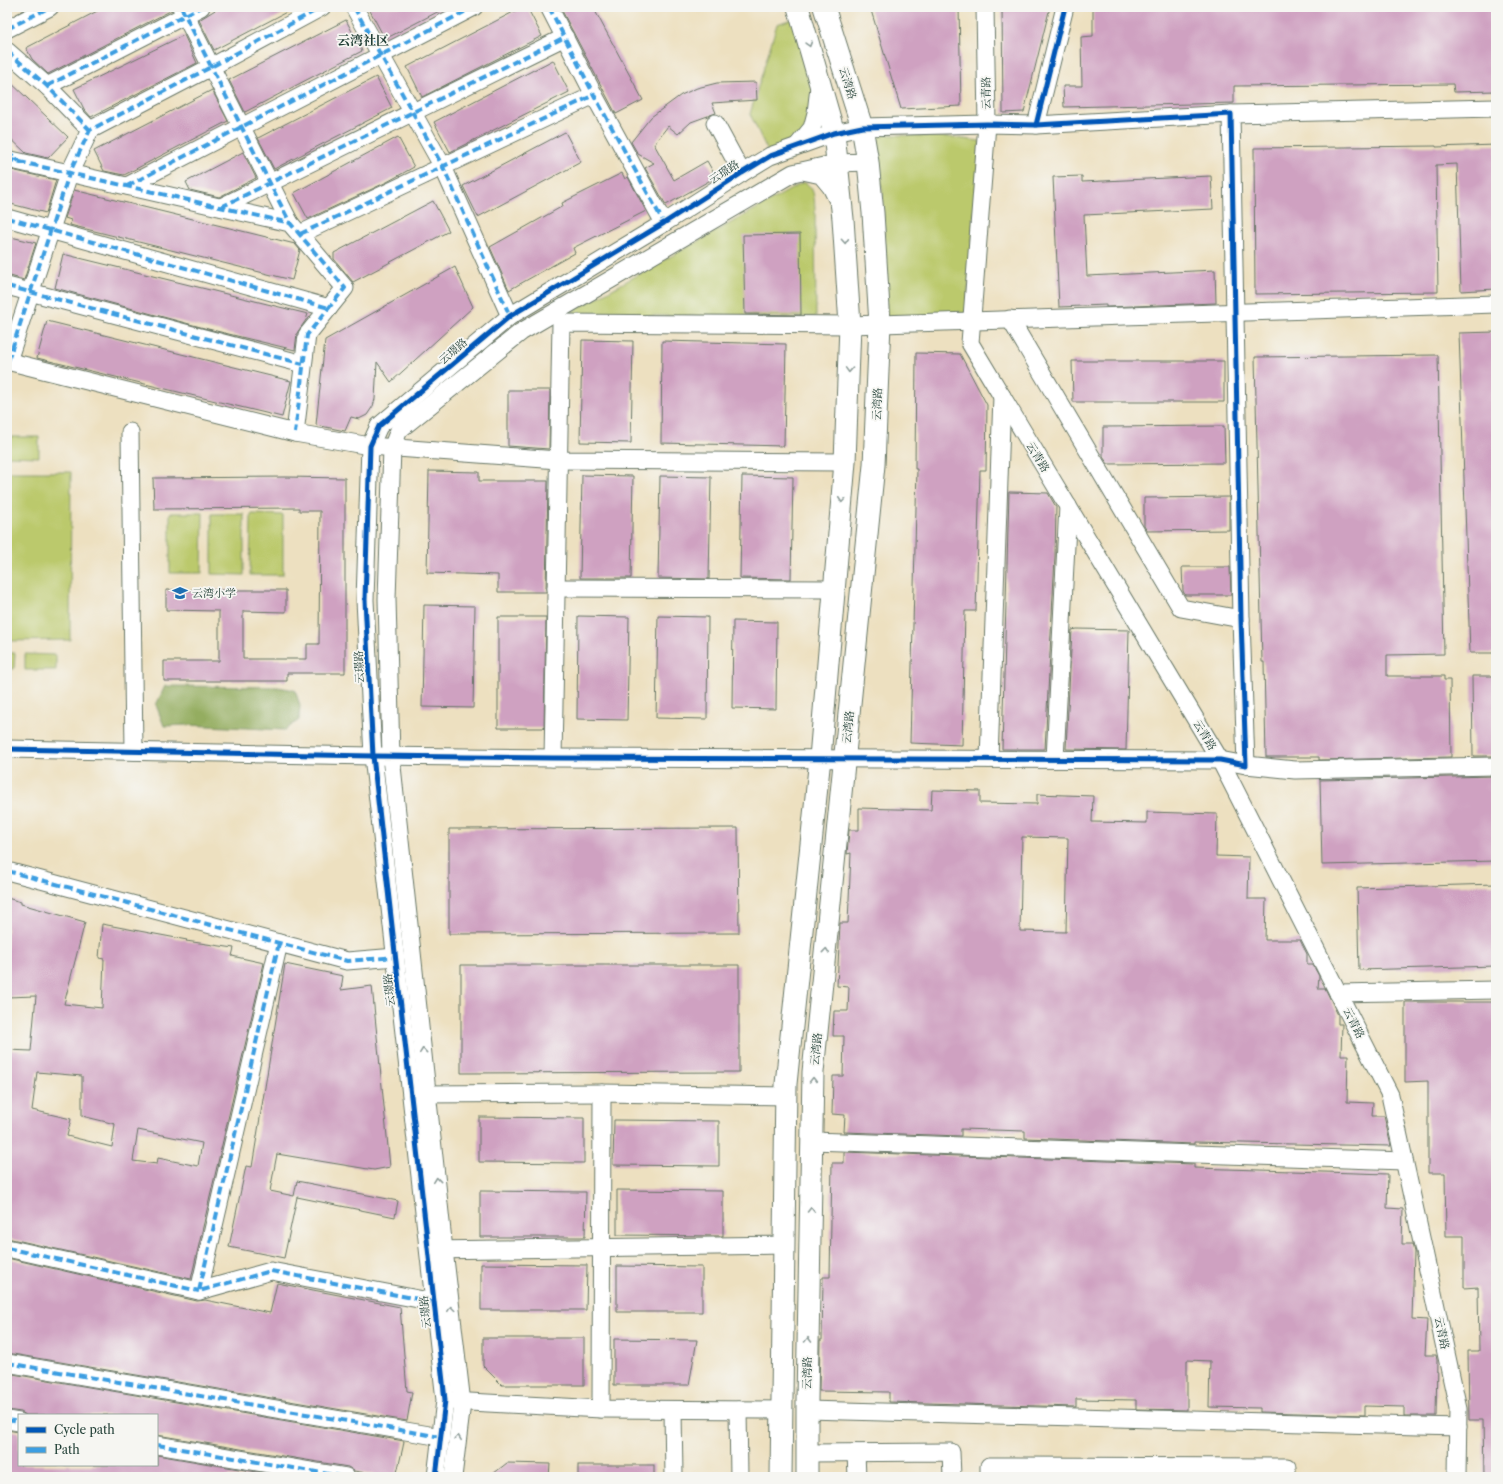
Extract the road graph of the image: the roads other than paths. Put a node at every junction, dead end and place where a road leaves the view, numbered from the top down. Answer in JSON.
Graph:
{"nodes":[{"id":1,"x":50,"y":7,"type":"edge"},
{"id":2,"x":201,"y":7,"type":"edge"},
{"id":3,"x":322,"y":7,"type":"edge"},
{"id":4,"x":354,"y":7,"type":"edge"},
{"id":5,"x":474,"y":7,"type":"edge"},
{"id":6,"x":549,"y":7,"type":"edge"},
{"id":7,"x":798,"y":7,"type":"edge"},
{"id":8,"x":824,"y":7,"type":"edge"},
{"id":9,"x":985,"y":7,"type":"edge"},
{"id":10,"x":1065,"y":7,"type":"edge"},
{"id":11,"x":183,"y":11,"type":"edge"},
{"id":12,"x":7,"y":29,"type":"edge"},
{"id":13,"x":564,"y":37,"type":"junction"},
{"id":14,"x":7,"y":51,"type":"edge"},
{"id":15,"x":381,"y":55,"type":"junction"},
{"id":16,"x":211,"y":68,"type":"junction"},
{"id":17,"x":820,"y":83,"type":"junction"},
{"id":18,"x":47,"y":86,"type":"junction"},
{"id":19,"x":594,"y":96,"type":"junction"},
{"id":20,"x":1496,"y":108,"type":"edge"},
{"id":21,"x":413,"y":112,"type":"junction"},
{"id":22,"x":1230,"y":114,"type":"junction"},
{"id":23,"x":715,"y":123,"type":"dead end"},
{"id":24,"x":987,"y":124,"type":"junction"},
{"id":25,"x":1036,"y":125,"type":"junction"},
{"id":26,"x":242,"y":127,"type":"junction"},
{"id":27,"x":862,"y":127,"type":"junction"},
{"id":28,"x":90,"y":130,"type":"junction"},
{"id":29,"x":834,"y":132,"type":"junction"},
{"id":30,"x":798,"y":145,"type":"junction"},
{"id":31,"x":7,"y":151,"type":"edge"},
{"id":32,"x":14,"y":161,"type":"edge"},
{"id":33,"x":868,"y":162,"type":"junction"},
{"id":34,"x":837,"y":163,"type":"junction"},
{"id":35,"x":443,"y":167,"type":"junction"},
{"id":36,"x":803,"y":171,"type":"junction"},
{"id":37,"x":742,"y":173,"type":"junction"},
{"id":38,"x":69,"y":174,"type":"junction"},
{"id":39,"x":270,"y":183,"type":"junction"},
{"id":40,"x":127,"y":186,"type":"junction"},
{"id":41,"x":222,"y":207,"type":"junction"},
{"id":42,"x":842,"y":210,"type":"junction"},
{"id":43,"x":7,"y":218,"type":"edge"},
{"id":44,"x":664,"y":223,"type":"junction"},
{"id":45,"x":295,"y":229,"type":"junction"},
{"id":46,"x":51,"y":230,"type":"junction"},
{"id":47,"x":7,"y":286,"type":"edge"},
{"id":48,"x":31,"y":292,"type":"junction"},
{"id":49,"x":1496,"y":304,"type":"edge"},
{"id":50,"x":329,"y":308,"type":"junction"},
{"id":51,"x":1234,"y":312,"type":"junction"},
{"id":52,"x":510,"y":316,"type":"junction"},
{"id":53,"x":1010,"y":319,"type":"junction"},
{"id":54,"x":972,"y":320,"type":"junction"},
{"id":55,"x":880,"y":324,"type":"junction"},
{"id":56,"x":850,"y":325,"type":"junction"},
{"id":57,"x":8,"y":361,"type":"edge"},
{"id":58,"x":303,"y":364,"type":"junction"},
{"id":59,"x":1002,"y":396,"type":"junction"},
{"id":60,"x":130,"y":432,"type":"dead end"},
{"id":61,"x":295,"y":433,"type":"junction"},
{"id":62,"x":370,"y":446,"type":"junction"},
{"id":63,"x":392,"y":448,"type":"junction"},
{"id":64,"x":558,"y":460,"type":"junction"},
{"id":65,"x":845,"y":462,"type":"junction"},
{"id":66,"x":1068,"y":506,"type":"junction"},
{"id":67,"x":556,"y":588,"type":"junction"},
{"id":68,"x":834,"y":589,"type":"junction"},
{"id":69,"x":1241,"y":619,"type":"junction"},
{"id":70,"x":7,"y":749,"type":"edge"},
{"id":71,"x":134,"y":751,"type":"junction"},
{"id":72,"x":373,"y":756,"type":"junction"},
{"id":73,"x":391,"y":757,"type":"junction"},
{"id":74,"x":554,"y":758,"type":"junction"},
{"id":75,"x":820,"y":758,"type":"junction"},
{"id":76,"x":845,"y":758,"type":"junction"},
{"id":77,"x":989,"y":759,"type":"junction"},
{"id":78,"x":1055,"y":759,"type":"junction"},
{"id":79,"x":1220,"y":760,"type":"junction"},
{"id":80,"x":1246,"y":765,"type":"junction"},
{"id":81,"x":1496,"y":766,"type":"edge"},
{"id":82,"x":7,"y":871,"type":"edge"},
{"id":83,"x":279,"y":944,"type":"junction"},
{"id":84,"x":396,"y":957,"type":"junction"},
{"id":85,"x":1496,"y":990,"type":"edge"},
{"id":86,"x":1338,"y":993,"type":"junction"},
{"id":87,"x":602,"y":1093,"type":"junction"},
{"id":88,"x":419,"y":1094,"type":"junction"},
{"id":89,"x":786,"y":1096,"type":"junction"},
{"id":90,"x":812,"y":1141,"type":"junction"},
{"id":91,"x":1404,"y":1160,"type":"junction"},
{"id":92,"x":784,"y":1245,"type":"junction"},
{"id":93,"x":602,"y":1247,"type":"junction"},
{"id":94,"x":7,"y":1248,"type":"edge"},
{"id":95,"x":436,"y":1250,"type":"junction"},
{"id":96,"x":199,"y":1291,"type":"junction"},
{"id":97,"x":434,"y":1302,"type":"junction"},
{"id":98,"x":7,"y":1363,"type":"edge"},
{"id":99,"x":454,"y":1402,"type":"junction"},
{"id":100,"x":601,"y":1409,"type":"junction"},
{"id":101,"x":673,"y":1410,"type":"junction"},
{"id":102,"x":738,"y":1410,"type":"junction"},
{"id":103,"x":781,"y":1410,"type":"junction"},
{"id":104,"x":807,"y":1410,"type":"junction"},
{"id":105,"x":7,"y":1420,"type":"edge"},
{"id":106,"x":18,"y":1422,"type":"edge"},
{"id":107,"x":1458,"y":1427,"type":"junction"},
{"id":108,"x":441,"y":1437,"type":"junction"},
{"id":109,"x":158,"y":1445,"type":"edge"},
{"id":110,"x":807,"y":1453,"type":"junction"},
{"id":111,"x":856,"y":1453,"type":"junction"},
{"id":112,"x":1138,"y":1472,"type":"edge"},
{"id":113,"x":346,"y":1477,"type":"edge"},
{"id":114,"x":436,"y":1477,"type":"edge"},
{"id":115,"x":453,"y":1477,"type":"edge"},
{"id":116,"x":674,"y":1477,"type":"edge"},
{"id":117,"x":739,"y":1477,"type":"edge"},
{"id":118,"x":781,"y":1477,"type":"edge"},
{"id":119,"x":807,"y":1477,"type":"edge"},
{"id":120,"x":857,"y":1477,"type":"edge"},
{"id":121,"x":952,"y":1477,"type":"edge"},
{"id":122,"x":989,"y":1477,"type":"edge"},
{"id":123,"x":1287,"y":1477,"type":"edge"},
{"id":124,"x":1457,"y":1477,"type":"edge"}],
"edges":[{"from":1,"to":12,"type":"street"},
{"from":2,"to":11,"type":"street"},
{"from":3,"to":16,"type":"street"},
{"from":4,"to":15,"type":"street"},
{"from":5,"to":15,"type":"street"},
{"from":6,"to":13,"type":"street"},
{"from":7,"to":17,"type":"main road","one_way":true},
{"from":8,"to":27,"type":"main road","name":"云湾路"},
{"from":9,"to":24,"type":"street","name":"云青路"},
{"from":10,"to":25,"type":"street"},
{"from":11,"to":16,"type":"street"},
{"from":11,"to":18,"type":"street"},
{"from":13,"to":19,"type":"street"},
{"from":13,"to":21,"type":"street"},
{"from":14,"to":18,"type":"street"},
{"from":15,"to":21,"type":"street"},
{"from":15,"to":26,"type":"street"},
{"from":16,"to":26,"type":"street"},
{"from":16,"to":28,"type":"street"},
{"from":17,"to":29,"type":"main road"},
{"from":17,"to":30,"type":"street"},
{"from":18,"to":28,"type":"street"},
{"from":19,"to":35,"type":"street"},
{"from":19,"to":44,"type":"street"},
{"from":20,"to":22,"type":"street","name":"云璟路"},
{"from":21,"to":35,"type":"street"},
{"from":21,"to":39,"type":"street"},
{"from":22,"to":25,"type":"street","name":"云璟路"},
{"from":22,"to":51,"type":"street"},
{"from":23,"to":37,"type":"street"},
{"from":24,"to":25,"type":"street","name":"云璟路"},
{"from":24,"to":27,"type":"street","name":"云璟路"},
{"from":24,"to":54,"type":"street","name":"云青路"},
{"from":26,"to":39,"type":"street"},
{"from":26,"to":40,"type":"street"},
{"from":27,"to":29,"type":"street","name":"云璟路"},
{"from":27,"to":33,"type":"main road","name":"云湾路"},
{"from":28,"to":38,"type":"street"},
{"from":29,"to":30,"type":"street","name":"云璟路"},
{"from":29,"to":34,"type":"main road"},
{"from":30,"to":37,"type":"street","name":"云璟路"},
{"from":31,"to":32,"type":"street"},
{"from":32,"to":38,"type":"street"},
{"from":33,"to":34,"type":"street","name":"云璟路"},
{"from":33,"to":55,"type":"main road","name":"云湾路"},
{"from":34,"to":36,"type":"street","name":"云璟路"},
{"from":34,"to":42,"type":"main road"},
{"from":35,"to":45,"type":"street"},
{"from":35,"to":52,"type":"street"},
{"from":36,"to":42,"type":"street"},
{"from":36,"to":63,"type":"street","name":"云璟路"},
{"from":37,"to":44,"type":"street","name":"云璟路"},
{"from":38,"to":40,"type":"street"},
{"from":38,"to":46,"type":"street"},
{"from":39,"to":41,"type":"street"},
{"from":39,"to":45,"type":"street"},
{"from":40,"to":41,"type":"street"},
{"from":41,"to":45,"type":"street"},
{"from":42,"to":56,"type":"main road","one_way":true},
{"from":43,"to":46,"type":"street"},
{"from":44,"to":52,"type":"street","name":"云璟路"},
{"from":45,"to":50,"type":"street"},
{"from":46,"to":48,"type":"street"},
{"from":46,"to":50,"type":"street"},
{"from":47,"to":48,"type":"street"},
{"from":48,"to":57,"type":"street"},
{"from":48,"to":58,"type":"street"},
{"from":49,"to":51,"type":"street"},
{"from":50,"to":58,"type":"street"},
{"from":51,"to":53,"type":"street"},
{"from":51,"to":69,"type":"street"},
{"from":52,"to":62,"type":"street","name":"云璟路"},
{"from":53,"to":54,"type":"street"},
{"from":53,"to":69,"type":"street"},
{"from":54,"to":55,"type":"street"},
{"from":54,"to":59,"type":"street","name":"云青路"},
{"from":55,"to":56,"type":"street"},
{"from":55,"to":76,"type":"main road","name":"云湾路"},
{"from":56,"to":64,"type":"street"},
{"from":56,"to":65,"type":"main road","one_way":true},
{"from":57,"to":61,"type":"street"},
{"from":58,"to":61,"type":"street"},
{"from":59,"to":66,"type":"street","name":"云青路"},
{"from":59,"to":77,"type":"street"},
{"from":60,"to":71,"type":"street"},
{"from":61,"to":62,"type":"street"},
{"from":62,"to":63,"type":"street"},
{"from":62,"to":72,"type":"street","name":"云璟路"},
{"from":63,"to":64,"type":"street"},
{"from":63,"to":73,"type":"street","name":"云璟路"},
{"from":64,"to":65,"type":"street"},
{"from":64,"to":67,"type":"street"},
{"from":65,"to":68,"type":"main road","one_way":true},
{"from":66,"to":78,"type":"street"},
{"from":66,"to":79,"type":"street","name":"云青路"},
{"from":67,"to":68,"type":"street"},
{"from":67,"to":74,"type":"street"},
{"from":68,"to":75,"type":"main road"},
{"from":69,"to":80,"type":"street"},
{"from":70,"to":71,"type":"street"},
{"from":71,"to":72,"type":"street"},
{"from":72,"to":73,"type":"street"},
{"from":72,"to":84,"type":"street","name":"云璟路"},
{"from":73,"to":74,"type":"street"},
{"from":88,"to":73,"type":"street","name":"云璟路","one_way":true},
{"from":74,"to":75,"type":"street"},
{"from":75,"to":76,"type":"street"},
{"from":75,"to":89,"type":"main road"},
{"from":76,"to":77,"type":"street"},
{"from":90,"to":76,"type":"main road","name":"云湾路","one_way":true},
{"from":77,"to":78,"type":"street"},
{"from":78,"to":79,"type":"street"},
{"from":79,"to":80,"type":"street"},
{"from":79,"to":86,"type":"street","name":"云青路"},
{"from":80,"to":81,"type":"street"},
{"from":82,"to":83,"type":"street"},
{"from":83,"to":84,"type":"street"},
{"from":83,"to":96,"type":"street"},
{"from":84,"to":88,"type":"street","name":"云璟路"},
{"from":85,"to":86,"type":"street"},
{"from":86,"to":91,"type":"street","name":"云青路"},
{"from":87,"to":88,"type":"street"},
{"from":87,"to":89,"type":"street"},
{"from":87,"to":93,"type":"street"},
{"from":88,"to":95,"type":"street","name":"云璟路"},
{"from":89,"to":92,"type":"main road"},
{"from":90,"to":91,"type":"street"},
{"from":104,"to":90,"type":"main road","name":"云湾路","one_way":true},
{"from":91,"to":107,"type":"street","name":"云青路"},
{"from":92,"to":93,"type":"street"},
{"from":92,"to":103,"type":"main road"},
{"from":93,"to":95,"type":"street"},
{"from":93,"to":100,"type":"street"},
{"from":94,"to":96,"type":"street"},
{"from":95,"to":97,"type":"street","name":"云璟路"},
{"from":99,"to":95,"type":"street","name":"云璟路","one_way":true},
{"from":96,"to":97,"type":"street"},
{"from":97,"to":99,"type":"street","name":"云璟路"},
{"from":98,"to":108,"type":"street"},
{"from":99,"to":100,"type":"street"},
{"from":99,"to":108,"type":"street","name":"云璟路"},
{"from":115,"to":99,"type":"street","name":"云璟路","one_way":true},
{"from":100,"to":101,"type":"street"},
{"from":101,"to":102,"type":"street"},
{"from":101,"to":116,"type":"street"},
{"from":102,"to":103,"type":"street"},
{"from":102,"to":117,"type":"street"},
{"from":103,"to":118,"type":"main road"},
{"from":104,"to":107,"type":"street"},
{"from":104,"to":110,"type":"main road","name":"云湾路"},
{"from":105,"to":106,"type":"street"},
{"from":107,"to":124,"type":"street","name":"云青路"},
{"from":108,"to":114,"type":"street","name":"云璟路"},
{"from":109,"to":113,"type":"street"},
{"from":110,"to":111,"type":"street"},
{"from":110,"to":119,"type":"main road","name":"云湾路"},
{"from":111,"to":120,"type":"street"},
{"from":111,"to":121,"type":"street"},
{"from":112,"to":122,"type":"street"},
{"from":112,"to":123,"type":"street"}]}
